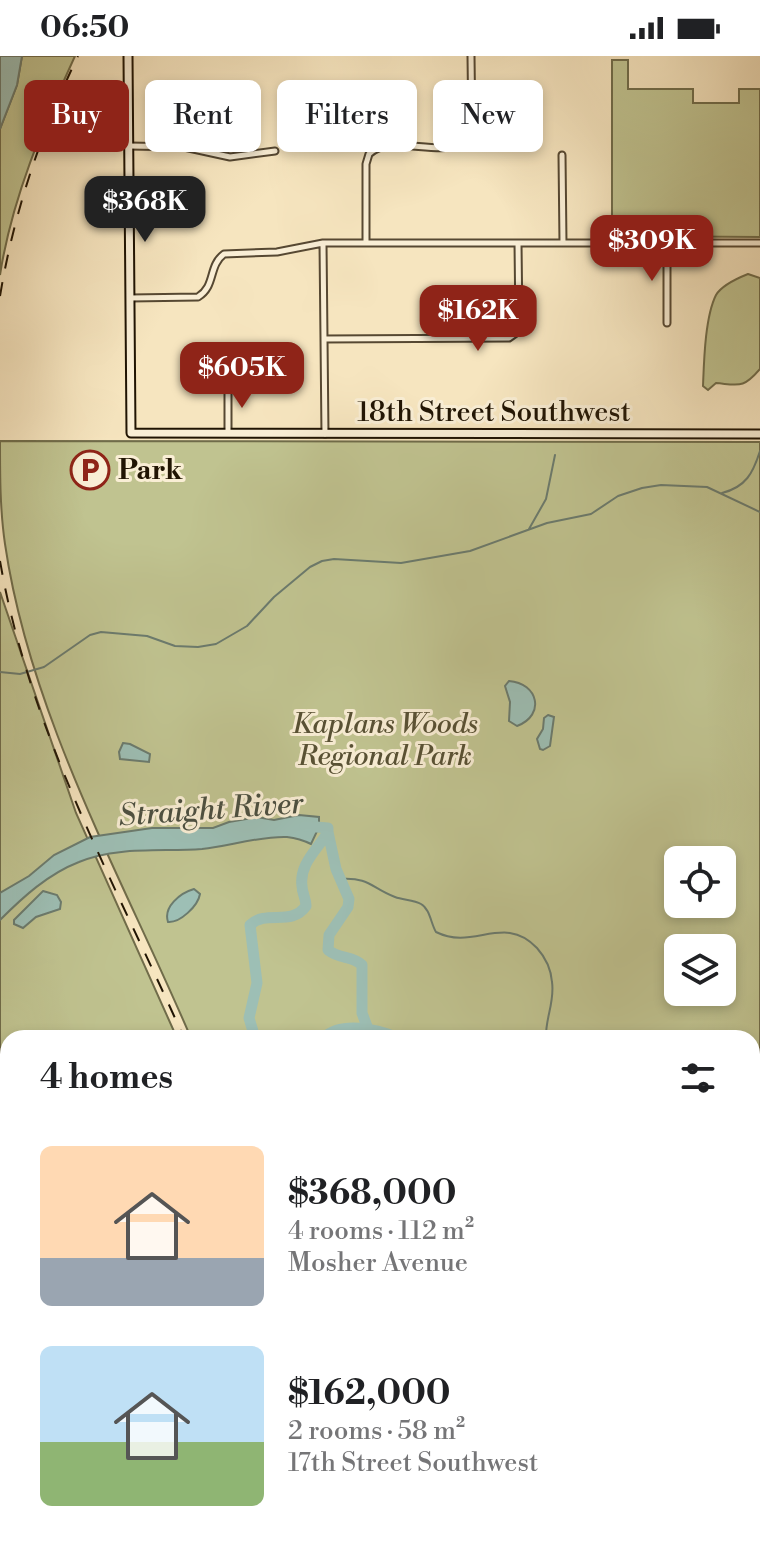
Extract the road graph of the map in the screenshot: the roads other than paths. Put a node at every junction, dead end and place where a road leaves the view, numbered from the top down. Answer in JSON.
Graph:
{"nodes":[{"id":1,"x":128,"y":56,"type":"edge"},
{"id":2,"x":471,"y":56,"type":"edge"},
{"id":3,"x":128,"y":80,"type":"edge"},
{"id":4,"x":129,"y":146,"type":"joint"},
{"id":5,"x":275,"y":151,"type":"dead end"},
{"id":6,"x":562,"y":155,"type":"dead end"},
{"id":7,"x":323,"y":243,"type":"junction"},
{"id":8,"x":366,"y":243,"type":"junction"},
{"id":9,"x":518,"y":243,"type":"junction"},
{"id":10,"x":563,"y":243,"type":"junction"},
{"id":11,"x":667,"y":243,"type":"junction"},
{"id":12,"x":760,"y":243,"type":"edge"},
{"id":13,"x":130,"y":298,"type":"junction"},
{"id":14,"x":667,"y":323,"type":"dead end"},
{"id":15,"x":324,"y":339,"type":"junction"},
{"id":16,"x":228,"y":388,"type":"dead end"},
{"id":17,"x":228,"y":433,"type":"junction"},
{"id":18,"x":325,"y":434,"type":"junction"},
{"id":19,"x":760,"y":434,"type":"edge"}],
"edges":[{"from":1,"to":3,"type":"street"},
{"from":2,"to":8,"type":"street"},
{"from":4,"to":5,"type":"street"},
{"from":4,"to":13,"type":"street"},
{"from":6,"to":10,"type":"street"},
{"from":7,"to":8,"type":"street"},
{"from":7,"to":13,"type":"street"},
{"from":7,"to":15,"type":"street"},
{"from":8,"to":9,"type":"street"},
{"from":9,"to":10,"type":"street"},
{"from":9,"to":15,"type":"street"},
{"from":10,"to":11,"type":"street"},
{"from":11,"to":12,"type":"street"},
{"from":11,"to":14,"type":"street"},
{"from":13,"to":17,"type":"street","name":"18th Street Southwest"},
{"from":15,"to":18,"type":"street"},
{"from":16,"to":17,"type":"street"},
{"from":17,"to":18,"type":"street","name":"18th Street Southwest"},
{"from":18,"to":19,"type":"street","name":"18th Street Southwest"}]}
